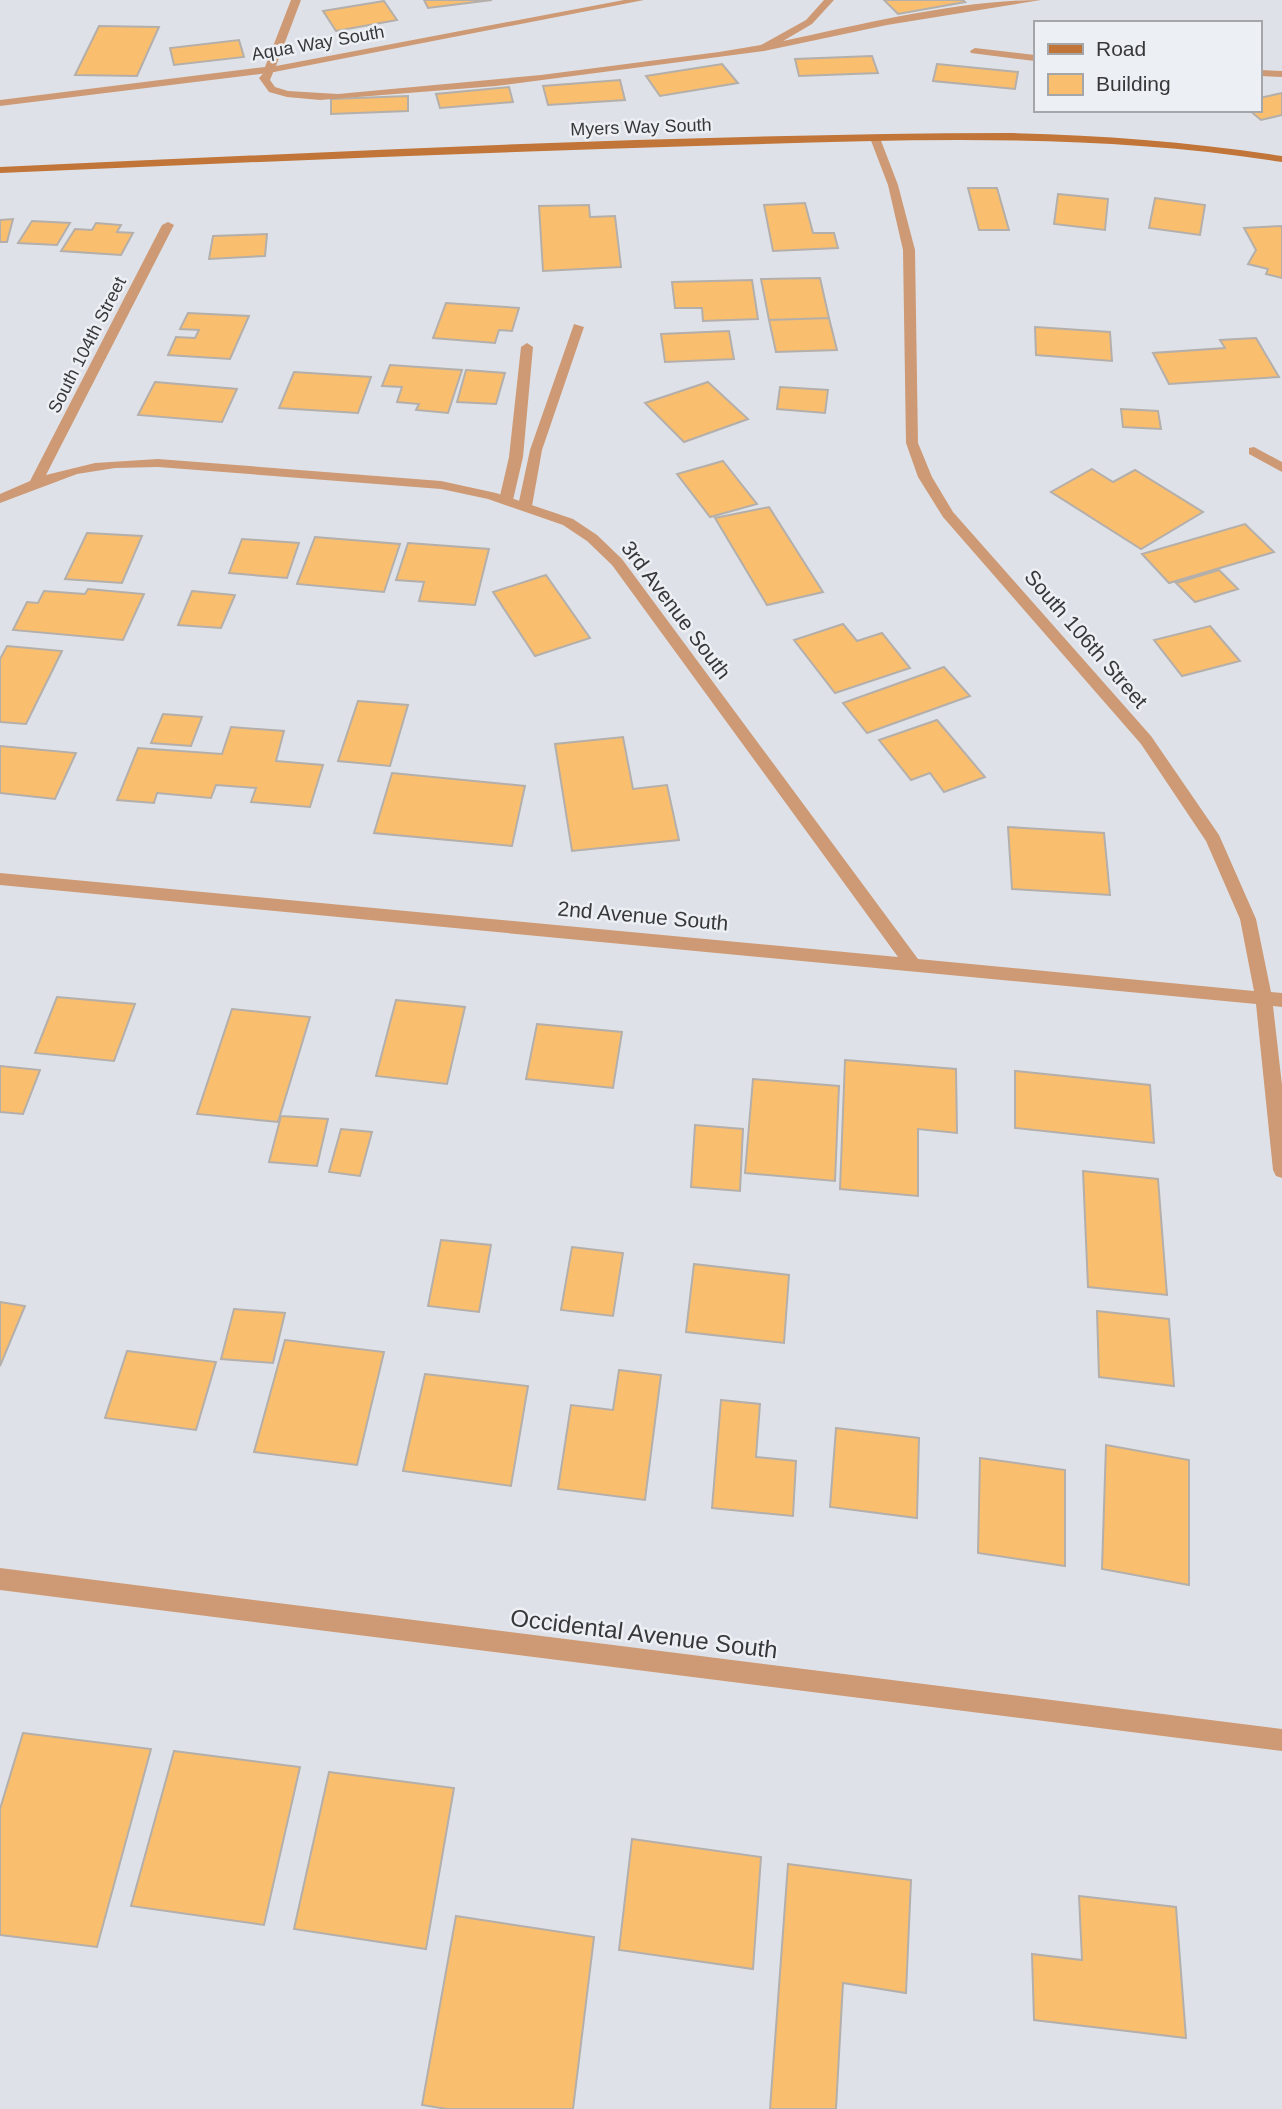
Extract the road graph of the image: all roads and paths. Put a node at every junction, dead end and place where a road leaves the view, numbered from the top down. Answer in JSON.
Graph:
{"nodes":[{"id":1,"x":296,"y":0,"type":"edge"},
{"id":2,"x":639,"y":0,"type":"edge"},
{"id":3,"x":829,"y":0,"type":"edge"},
{"id":4,"x":1036,"y":0,"type":"edge"},
{"id":5,"x":764,"y":48,"type":"junction"},
{"id":6,"x":975,"y":51,"type":"dead end"},
{"id":7,"x":1034,"y":58,"type":"edge"},
{"id":8,"x":269,"y":70,"type":"junction"},
{"id":9,"x":1280,"y":72,"type":"edge"},
{"id":10,"x":1261,"y":73,"type":"edge"},
{"id":11,"x":0,"y":103,"type":"edge"},
{"id":12,"x":875,"y":138,"type":"junction"},
{"id":13,"x":1282,"y":159,"type":"edge"},
{"id":14,"x":0,"y":170,"type":"edge"},
{"id":15,"x":168,"y":225,"type":"dead end"},
{"id":16,"x":578,"y":327,"type":"dead end"},
{"id":17,"x":527,"y":347,"type":"dead end"},
{"id":18,"x":1254,"y":451,"type":"dead end"},
{"id":19,"x":1282,"y":468,"type":"edge"},
{"id":20,"x":36,"y":481,"type":"junction"},
{"id":21,"x":0,"y":499,"type":"edge"},
{"id":22,"x":506,"y":500,"type":"junction"},
{"id":23,"x":525,"y":506,"type":"junction"},
{"id":24,"x":0,"y":879,"type":"edge"},
{"id":25,"x":912,"y":963,"type":"junction"},
{"id":26,"x":1264,"y":998,"type":"junction"},
{"id":27,"x":1282,"y":1000,"type":"edge"},
{"id":28,"x":1282,"y":1170,"type":"edge"},
{"id":29,"x":0,"y":1579,"type":"edge"},
{"id":30,"x":1282,"y":1741,"type":"edge"}],
"edges":[{"from":1,"to":8,"type":"street"},
{"from":2,"to":8,"type":"street","name":"Aqua Way South"},
{"from":3,"to":5,"type":"street"},
{"from":4,"to":5,"type":"street"},
{"from":5,"to":8,"type":"street"},
{"from":6,"to":7,"type":"street"},
{"from":8,"to":11,"type":"street","name":"Aqua Way South"},
{"from":9,"to":10,"type":"street"},
{"from":12,"to":13,"type":"main road","name":"Myers Way South"},
{"from":12,"to":14,"type":"main road","name":"Myers Way South"},
{"from":12,"to":26,"type":"street","name":"South 106th Street"},
{"from":15,"to":20,"type":"street","name":"South 104th Street"},
{"from":16,"to":23,"type":"street"},
{"from":17,"to":22,"type":"street"},
{"from":18,"to":19,"type":"street"},
{"from":20,"to":21,"type":"street","name":"3rd Avenue South"},
{"from":20,"to":22,"type":"street","name":"3rd Avenue South"},
{"from":22,"to":23,"type":"street","name":"3rd Avenue South"},
{"from":23,"to":25,"type":"street","name":"3rd Avenue South"},
{"from":24,"to":25,"type":"street","name":"2nd Avenue South"},
{"from":25,"to":26,"type":"street","name":"2nd Avenue South"},
{"from":26,"to":27,"type":"street","name":"2nd Avenue South"},
{"from":26,"to":28,"type":"street","name":"South 106th Street"},
{"from":29,"to":30,"type":"street","name":"Occidental Avenue South"}]}
